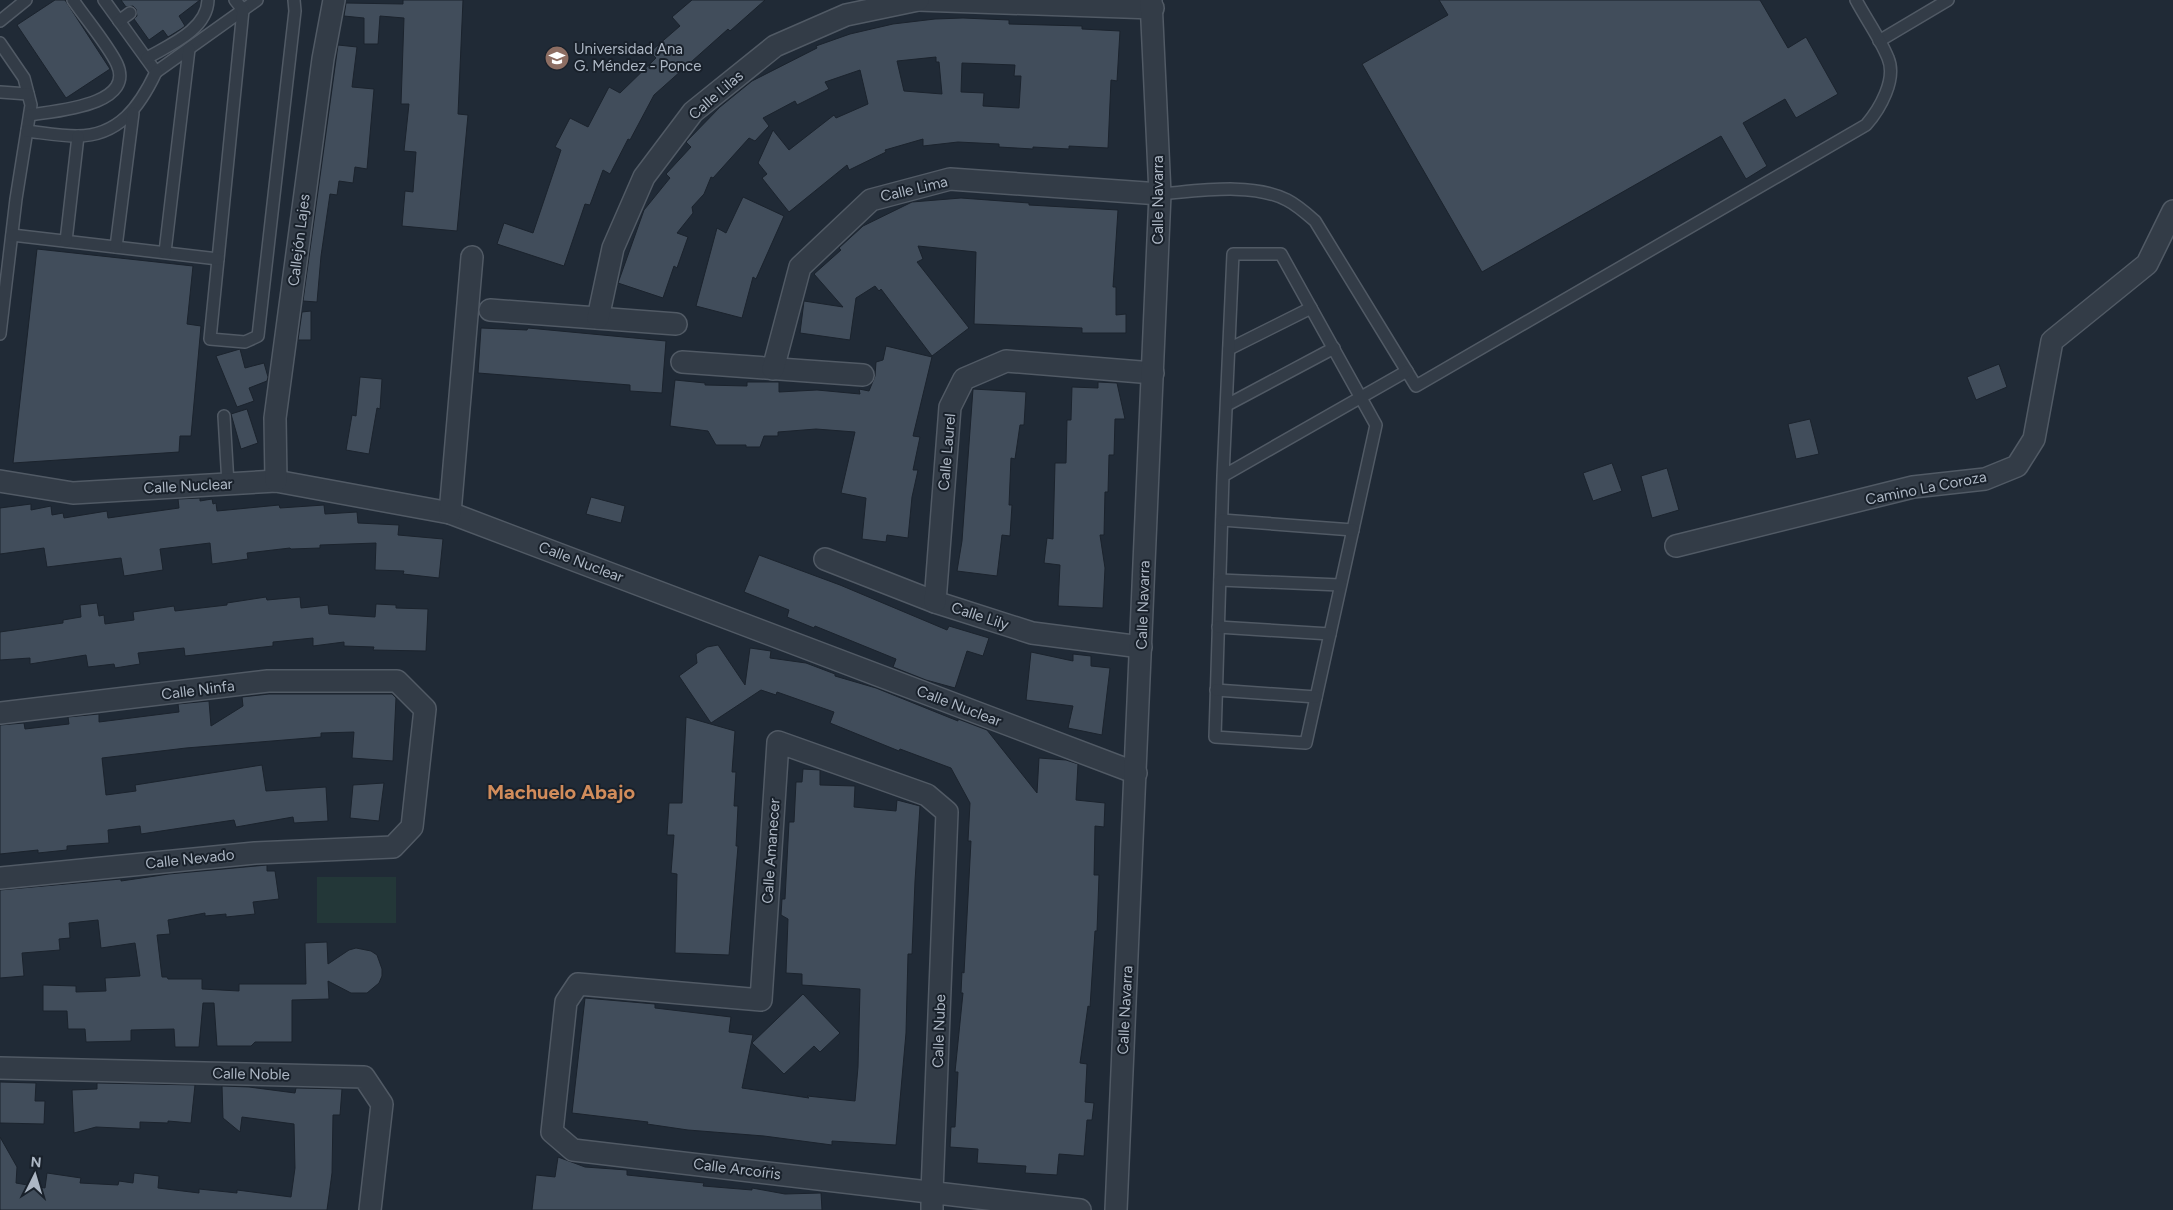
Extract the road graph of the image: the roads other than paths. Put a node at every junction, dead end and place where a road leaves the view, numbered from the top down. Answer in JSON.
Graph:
{"nodes":[{"id":1,"x":26,"y":0,"type":"edge"},
{"id":2,"x":73,"y":0,"type":"edge"},
{"id":3,"x":104,"y":0,"type":"edge"},
{"id":4,"x":208,"y":0,"type":"edge"},
{"id":5,"x":235,"y":0,"type":"edge"},
{"id":6,"x":257,"y":0,"type":"edge"},
{"id":7,"x":294,"y":0,"type":"edge"},
{"id":8,"x":334,"y":0,"type":"edge"},
{"id":9,"x":918,"y":0,"type":"edge"},
{"id":10,"x":1856,"y":0,"type":"edge"},
{"id":11,"x":1948,"y":0,"type":"edge"},
{"id":12,"x":1152,"y":4,"type":"edge"},
{"id":13,"x":242,"y":10,"type":"junction"},
{"id":14,"x":130,"y":13,"type":"dead end"},
{"id":15,"x":0,"y":21,"type":"edge"},
{"id":16,"x":119,"y":21,"type":"junction"},
{"id":17,"x":1879,"y":41,"type":"junction"},
{"id":18,"x":0,"y":43,"type":"edge"},
{"id":19,"x":189,"y":49,"type":"junction"},
{"id":20,"x":146,"y":58,"type":"junction"},
{"id":21,"x":156,"y":72,"type":"junction"},
{"id":22,"x":0,"y":92,"type":"edge"},
{"id":23,"x":28,"y":94,"type":"junction"},
{"id":24,"x":133,"y":113,"type":"junction"},
{"id":25,"x":30,"y":115,"type":"junction"},
{"id":26,"x":27,"y":131,"type":"junction"},
{"id":27,"x":78,"y":136,"type":"junction"},
{"id":28,"x":1160,"y":194,"type":"junction"},
{"id":29,"x":2173,"y":211,"type":"edge"},
{"id":30,"x":12,"y":234,"type":"junction"},
{"id":31,"x":66,"y":241,"type":"junction"},
{"id":32,"x":116,"y":246,"type":"junction"},
{"id":33,"x":165,"y":252,"type":"junction"},
{"id":34,"x":472,"y":257,"type":"dead end"},
{"id":35,"x":218,"y":259,"type":"junction"},
{"id":36,"x":1311,"y":308,"type":"junction"},
{"id":37,"x":490,"y":310,"type":"dead end"},
{"id":38,"x":598,"y":318,"type":"junction"},
{"id":39,"x":676,"y":324,"type":"dead end"},
{"id":40,"x":0,"y":334,"type":"edge"},
{"id":41,"x":1334,"y":348,"type":"junction"},
{"id":42,"x":1229,"y":349,"type":"junction"},
{"id":43,"x":682,"y":362,"type":"dead end"},
{"id":44,"x":773,"y":369,"type":"junction"},
{"id":45,"x":1407,"y":371,"type":"junction"},
{"id":46,"x":1153,"y":373,"type":"junction"},
{"id":47,"x":863,"y":375,"type":"dead end"},
{"id":48,"x":1362,"y":397,"type":"junction"},
{"id":49,"x":1227,"y":405,"type":"junction"},
{"id":50,"x":224,"y":416,"type":"dead end"},
{"id":51,"x":1223,"y":476,"type":"junction"},
{"id":52,"x":0,"y":481,"type":"edge"},
{"id":53,"x":276,"y":481,"type":"junction"},
{"id":54,"x":228,"y":484,"type":"junction"},
{"id":55,"x":450,"y":513,"type":"junction"},
{"id":56,"x":1222,"y":520,"type":"junction"},
{"id":57,"x":1353,"y":530,"type":"junction"},
{"id":58,"x":1676,"y":546,"type":"dead end"},
{"id":59,"x":825,"y":559,"type":"dead end"},
{"id":60,"x":1220,"y":580,"type":"junction"},
{"id":61,"x":1340,"y":586,"type":"junction"},
{"id":62,"x":935,"y":602,"type":"junction"},
{"id":63,"x":1218,"y":627,"type":"junction"},
{"id":64,"x":1330,"y":634,"type":"junction"},
{"id":65,"x":1141,"y":646,"type":"junction"},
{"id":66,"x":1216,"y":690,"type":"junction"},
{"id":67,"x":1316,"y":697,"type":"junction"},
{"id":68,"x":0,"y":714,"type":"edge"},
{"id":69,"x":1136,"y":773,"type":"junction"},
{"id":70,"x":381,"y":848,"type":"joint"},
{"id":71,"x":946,"y":851,"type":"joint"},
{"id":72,"x":0,"y":878,"type":"edge"},
{"id":73,"x":578,"y":984,"type":"joint"},
{"id":74,"x":0,"y":1068,"type":"edge"},
{"id":75,"x":932,"y":1201,"type":"edge"},
{"id":76,"x":370,"y":1210,"type":"edge"},
{"id":77,"x":1080,"y":1210,"type":"edge"},
{"id":78,"x":1116,"y":1210,"type":"edge"}],
"edges":[{"from":1,"to":15,"type":"lane"},
{"from":2,"to":25,"type":"lane"},
{"from":3,"to":16,"type":"lane"},
{"from":4,"to":20,"type":"lane"},
{"from":5,"to":13,"type":"lane"},
{"from":6,"to":13,"type":"lane"},
{"from":7,"to":35,"type":"lane"},
{"from":8,"to":53,"type":"street","name":"Callejón Lajes"},
{"from":9,"to":12,"type":"street","name":"Calle Lilas"},
{"from":9,"to":38,"type":"street","name":"Calle Lilas"},
{"from":10,"to":17,"type":"lane"},
{"from":11,"to":17,"type":"lane"},
{"from":12,"to":28,"type":"street","name":"Calle Navarra"},
{"from":13,"to":19,"type":"lane"},
{"from":13,"to":35,"type":"lane"},
{"from":14,"to":16,"type":"lane"},
{"from":16,"to":20,"type":"lane"},
{"from":17,"to":45,"type":"lane"},
{"from":18,"to":23,"type":"lane"},
{"from":19,"to":21,"type":"lane"},
{"from":19,"to":33,"type":"lane"},
{"from":20,"to":21,"type":"lane"},
{"from":21,"to":24,"type":"lane"},
{"from":22,"to":23,"type":"lane"},
{"from":23,"to":25,"type":"lane"},
{"from":24,"to":27,"type":"lane"},
{"from":24,"to":32,"type":"lane"},
{"from":25,"to":26,"type":"lane"},
{"from":26,"to":27,"type":"lane"},
{"from":26,"to":30,"type":"lane"},
{"from":27,"to":31,"type":"lane"},
{"from":28,"to":44,"type":"street","name":"Calle Lima"},
{"from":28,"to":45,"type":"lane"},
{"from":28,"to":46,"type":"street","name":"Calle Navarra"},
{"from":29,"to":58,"type":"street","name":"Camino La Coroza"},
{"from":30,"to":31,"type":"lane"},
{"from":30,"to":40,"type":"lane"},
{"from":31,"to":32,"type":"lane"},
{"from":32,"to":33,"type":"lane"},
{"from":33,"to":35,"type":"lane"},
{"from":34,"to":55,"type":"street"},
{"from":36,"to":41,"type":"lane"},
{"from":36,"to":42,"type":"lane"},
{"from":36,"to":42,"type":"lane"},
{"from":37,"to":38,"type":"street"},
{"from":38,"to":39,"type":"street"},
{"from":41,"to":48,"type":"lane"},
{"from":41,"to":49,"type":"lane"},
{"from":42,"to":49,"type":"lane"},
{"from":43,"to":44,"type":"street"},
{"from":44,"to":47,"type":"street"},
{"from":45,"to":48,"type":"lane"},
{"from":46,"to":62,"type":"street","name":"Calle Laurel"},
{"from":46,"to":65,"type":"street","name":"Calle Navarra"},
{"from":48,"to":51,"type":"lane"},
{"from":48,"to":57,"type":"lane"},
{"from":49,"to":51,"type":"lane"},
{"from":50,"to":54,"type":"lane"},
{"from":51,"to":56,"type":"lane"},
{"from":52,"to":54,"type":"street","name":"Calle Nuclear"},
{"from":53,"to":54,"type":"street","name":"Calle Nuclear"},
{"from":53,"to":55,"type":"street","name":"Calle Nuclear"},
{"from":55,"to":69,"type":"street","name":"Calle Nuclear"},
{"from":56,"to":57,"type":"lane"},
{"from":56,"to":60,"type":"lane"},
{"from":57,"to":61,"type":"lane"},
{"from":59,"to":62,"type":"street","name":"Calle Lily"},
{"from":60,"to":61,"type":"lane"},
{"from":60,"to":63,"type":"lane"},
{"from":61,"to":64,"type":"lane"},
{"from":62,"to":65,"type":"street","name":"Calle Lily"},
{"from":63,"to":64,"type":"lane"},
{"from":63,"to":66,"type":"lane"},
{"from":64,"to":67,"type":"lane"},
{"from":65,"to":69,"type":"street","name":"Calle Navarra"},
{"from":66,"to":67,"type":"lane"},
{"from":66,"to":67,"type":"lane"},
{"from":68,"to":70,"type":"street","name":"Calle Ninfa"},
{"from":69,"to":78,"type":"street","name":"Calle Navarra"},
{"from":70,"to":72,"type":"street","name":"Calle Nevado"},
{"from":71,"to":73,"type":"street","name":"Calle Amanecer"},
{"from":71,"to":75,"type":"street","name":"Calle Nube"},
{"from":73,"to":75,"type":"street","name":"Calle Arcoíris"},
{"from":74,"to":76,"type":"street","name":"Calle Noble"},
{"from":75,"to":77,"type":"street","name":"Calle Arcoíris"}]}
